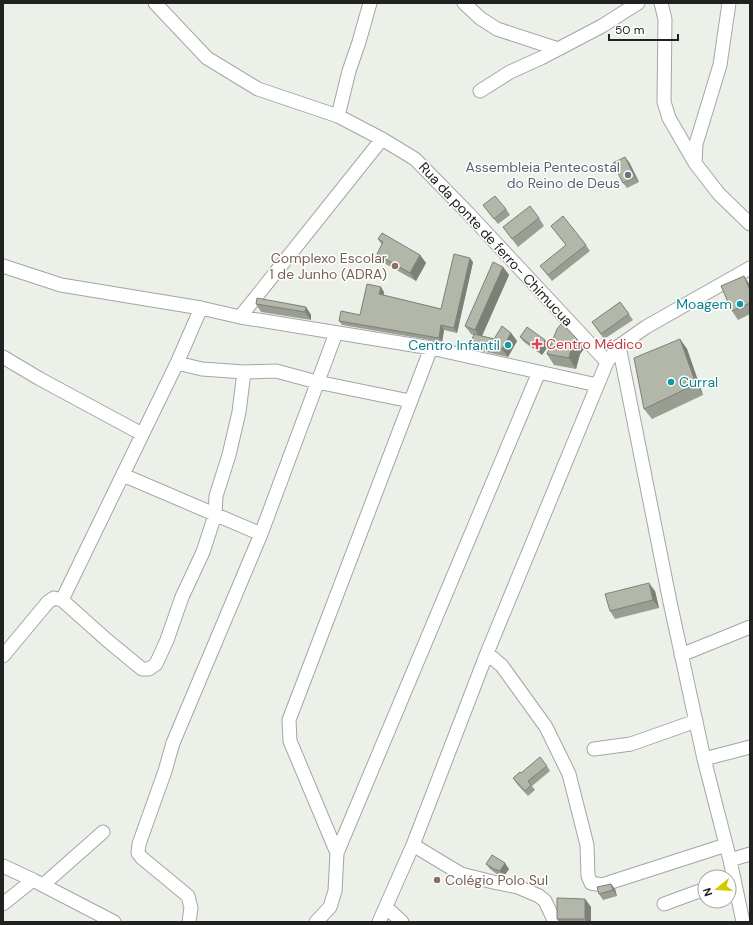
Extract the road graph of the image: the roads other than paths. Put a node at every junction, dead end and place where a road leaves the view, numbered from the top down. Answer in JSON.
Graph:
{"nodes":[{"id":1,"x":155,"y":3,"type":"edge"},
{"id":2,"x":370,"y":3,"type":"edge"},
{"id":3,"x":464,"y":3,"type":"edge"},
{"id":4,"x":638,"y":3,"type":"edge"},
{"id":5,"x":661,"y":3,"type":"edge"},
{"id":6,"x":729,"y":3,"type":"edge"},
{"id":7,"x":558,"y":49,"type":"junction"},
{"id":8,"x":480,"y":91,"type":"dead end"},
{"id":9,"x":338,"y":116,"type":"junction"},
{"id":10,"x":382,"y":139,"type":"junction"},
{"id":11,"x":695,"y":163,"type":"junction"},
{"id":12,"x":750,"y":224,"type":"edge"},
{"id":13,"x":3,"y":266,"type":"edge"},
{"id":14,"x":750,"y":268,"type":"edge"},
{"id":15,"x":200,"y":308,"type":"junction"},
{"id":16,"x":240,"y":317,"type":"junction"},
{"id":17,"x":336,"y":333,"type":"junction"},
{"id":18,"x":619,"y":346,"type":"junction"},
{"id":19,"x":431,"y":348,"type":"junction"},
{"id":20,"x":3,"y":357,"type":"edge"},
{"id":21,"x":607,"y":362,"type":"junction"},
{"id":22,"x":177,"y":363,"type":"junction"},
{"id":23,"x":244,"y":372,"type":"junction"},
{"id":24,"x":539,"y":372,"type":"junction"},
{"id":25,"x":317,"y":382,"type":"junction"},
{"id":26,"x":597,"y":385,"type":"junction"},
{"id":27,"x":410,"y":401,"type":"junction"},
{"id":28,"x":142,"y":434,"type":"junction"},
{"id":29,"x":123,"y":475,"type":"junction"},
{"id":30,"x":215,"y":514,"type":"junction"},
{"id":31,"x":261,"y":534,"type":"junction"},
{"id":32,"x":62,"y":600,"type":"junction"},
{"id":33,"x":750,"y":627,"type":"edge"},
{"id":34,"x":487,"y":653,"type":"junction"},
{"id":35,"x":681,"y":655,"type":"junction"},
{"id":36,"x":3,"y":656,"type":"edge"},
{"id":37,"x":696,"y":721,"type":"junction"},
{"id":38,"x":750,"y":747,"type":"edge"},
{"id":39,"x":594,"y":749,"type":"dead end"},
{"id":40,"x":704,"y":759,"type":"junction"},
{"id":41,"x":103,"y":832,"type":"dead end"},
{"id":42,"x":726,"y":845,"type":"junction"},
{"id":43,"x":413,"y":846,"type":"junction"},
{"id":44,"x":337,"y":853,"type":"junction"},
{"id":45,"x":750,"y":854,"type":"edge"},
{"id":46,"x":730,"y":860,"type":"junction"},
{"id":47,"x":3,"y":866,"type":"edge"},
{"id":48,"x":731,"y":869,"type":"edge"},
{"id":49,"x":38,"y":882,"type":"junction"},
{"id":50,"x":697,"y":892,"type":"edge"},
{"id":51,"x":737,"y":899,"type":"edge"},
{"id":52,"x":3,"y":904,"type":"edge"},
{"id":53,"x":664,"y":904,"type":"dead end"},
{"id":54,"x":386,"y":907,"type":"junction"},
{"id":55,"x":114,"y":922,"type":"edge"},
{"id":56,"x":190,"y":922,"type":"edge"},
{"id":57,"x":316,"y":922,"type":"edge"},
{"id":58,"x":379,"y":922,"type":"edge"},
{"id":59,"x":402,"y":922,"type":"edge"},
{"id":60,"x":556,"y":922,"type":"edge"},
{"id":61,"x":743,"y":922,"type":"edge"}],
"edges":[{"from":1,"to":9,"type":"street","name":"Rua da ponte de ferro- Chimucua"},
{"from":2,"to":9,"type":"street"},
{"from":3,"to":7,"type":"street"},
{"from":4,"to":7,"type":"street"},
{"from":5,"to":11,"type":"street"},
{"from":6,"to":11,"type":"street"},
{"from":7,"to":8,"type":"street"},
{"from":9,"to":10,"type":"street","name":"Rua da ponte de ferro- Chimucua"},
{"from":10,"to":16,"type":"street"},
{"from":10,"to":21,"type":"street","name":"Rua da ponte de ferro- Chimucua"},
{"from":11,"to":12,"type":"street"},
{"from":13,"to":15,"type":"street"},
{"from":14,"to":18,"type":"street"},
{"from":15,"to":16,"type":"street"},
{"from":15,"to":22,"type":"street"},
{"from":16,"to":17,"type":"street"},
{"from":17,"to":19,"type":"street"},
{"from":17,"to":25,"type":"street"},
{"from":18,"to":21,"type":"street"},
{"from":18,"to":35,"type":"street"},
{"from":19,"to":24,"type":"street"},
{"from":19,"to":27,"type":"street"},
{"from":20,"to":28,"type":"street"},
{"from":21,"to":26,"type":"street"},
{"from":22,"to":23,"type":"street"},
{"from":22,"to":28,"type":"street"},
{"from":23,"to":25,"type":"street"},
{"from":23,"to":30,"type":"street"},
{"from":24,"to":26,"type":"street"},
{"from":24,"to":44,"type":"street"},
{"from":25,"to":27,"type":"street"},
{"from":25,"to":31,"type":"street"},
{"from":26,"to":34,"type":"street"},
{"from":27,"to":44,"type":"street"},
{"from":28,"to":29,"type":"street"},
{"from":29,"to":30,"type":"street"},
{"from":29,"to":32,"type":"street"},
{"from":30,"to":31,"type":"street"},
{"from":30,"to":32,"type":"street"},
{"from":31,"to":56,"type":"street"},
{"from":32,"to":36,"type":"street"},
{"from":33,"to":35,"type":"street"},
{"from":34,"to":42,"type":"street"},
{"from":34,"to":43,"type":"street"},
{"from":35,"to":37,"type":"street"},
{"from":37,"to":39,"type":"street"},
{"from":37,"to":40,"type":"street"},
{"from":38,"to":40,"type":"street"},
{"from":40,"to":42,"type":"street"},
{"from":41,"to":49,"type":"street"},
{"from":42,"to":46,"type":"street"},
{"from":43,"to":54,"type":"street"},
{"from":43,"to":60,"type":"street"},
{"from":44,"to":57,"type":"street"},
{"from":45,"to":46,"type":"street"},
{"from":46,"to":48,"type":"street"},
{"from":47,"to":49,"type":"street"},
{"from":49,"to":52,"type":"street"},
{"from":49,"to":55,"type":"street"},
{"from":50,"to":53,"type":"street"},
{"from":51,"to":61,"type":"street"},
{"from":54,"to":58,"type":"street"},
{"from":54,"to":59,"type":"street"}]}
